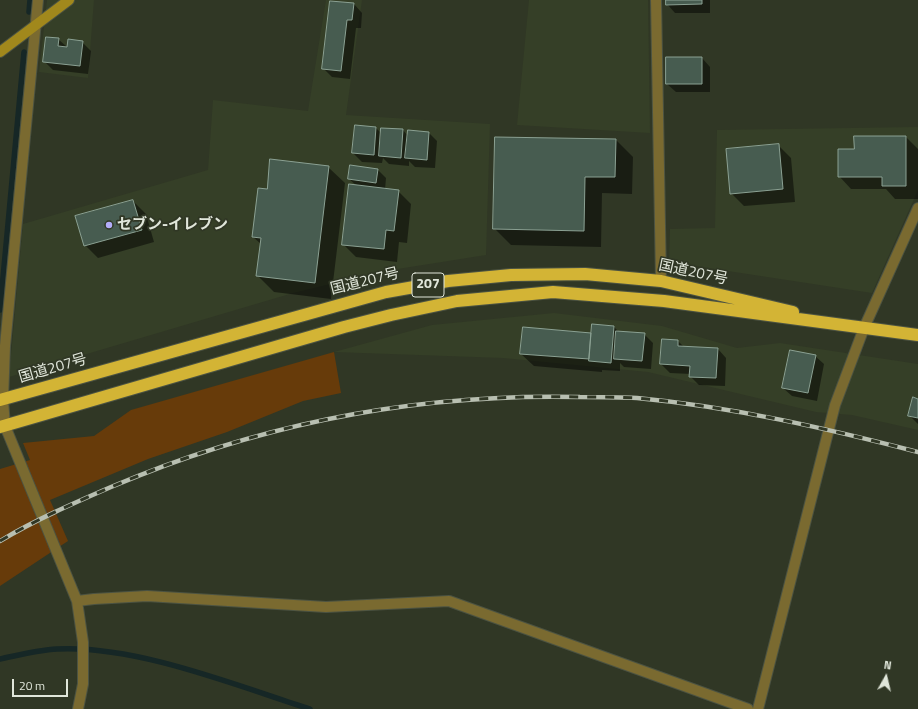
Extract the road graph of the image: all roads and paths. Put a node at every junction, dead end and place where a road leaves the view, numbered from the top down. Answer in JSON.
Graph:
{"nodes":[{"id":1,"x":38,"y":0,"type":"edge"},
{"id":2,"x":68,"y":0,"type":"edge"},
{"id":3,"x":656,"y":0,"type":"edge"},
{"id":4,"x":36,"y":25,"type":"junction"},
{"id":5,"x":0,"y":52,"type":"edge"},
{"id":6,"x":918,"y":208,"type":"edge"},
{"id":7,"x":661,"y":281,"type":"junction"},
{"id":8,"x":864,"y":328,"type":"junction"},
{"id":9,"x":918,"y":335,"type":"edge"},
{"id":10,"x":3,"y":346,"type":"edge"},
{"id":11,"x":1,"y":400,"type":"edge"},
{"id":12,"x":2,"y":427,"type":"edge"},
{"id":13,"x":77,"y":601,"type":"junction"},
{"id":14,"x":78,"y":709,"type":"edge"},
{"id":15,"x":748,"y":709,"type":"edge"},
{"id":16,"x":758,"y":709,"type":"edge"}],
"edges":[{"from":1,"to":4,"type":"street"},
{"from":2,"to":4,"type":"street"},
{"from":3,"to":7,"type":"street"},
{"from":4,"to":5,"type":"street"},
{"from":4,"to":10,"type":"street"},
{"from":6,"to":8,"type":"street"},
{"from":7,"to":8,"type":"highway","name":"国道207号","number":"207"},
{"from":7,"to":11,"type":"highway","name":"国道207号","number":"207"},
{"from":8,"to":9,"type":"highway","name":"国道207号","number":"207"},
{"from":8,"to":12,"type":"highway","name":"国道207号","number":"207"},
{"from":8,"to":16,"type":"street"},
{"from":10,"to":11,"type":"street"},
{"from":11,"to":12,"type":"street"},
{"from":12,"to":13,"type":"street"},
{"from":13,"to":14,"type":"street"},
{"from":13,"to":15,"type":"street"}]}
